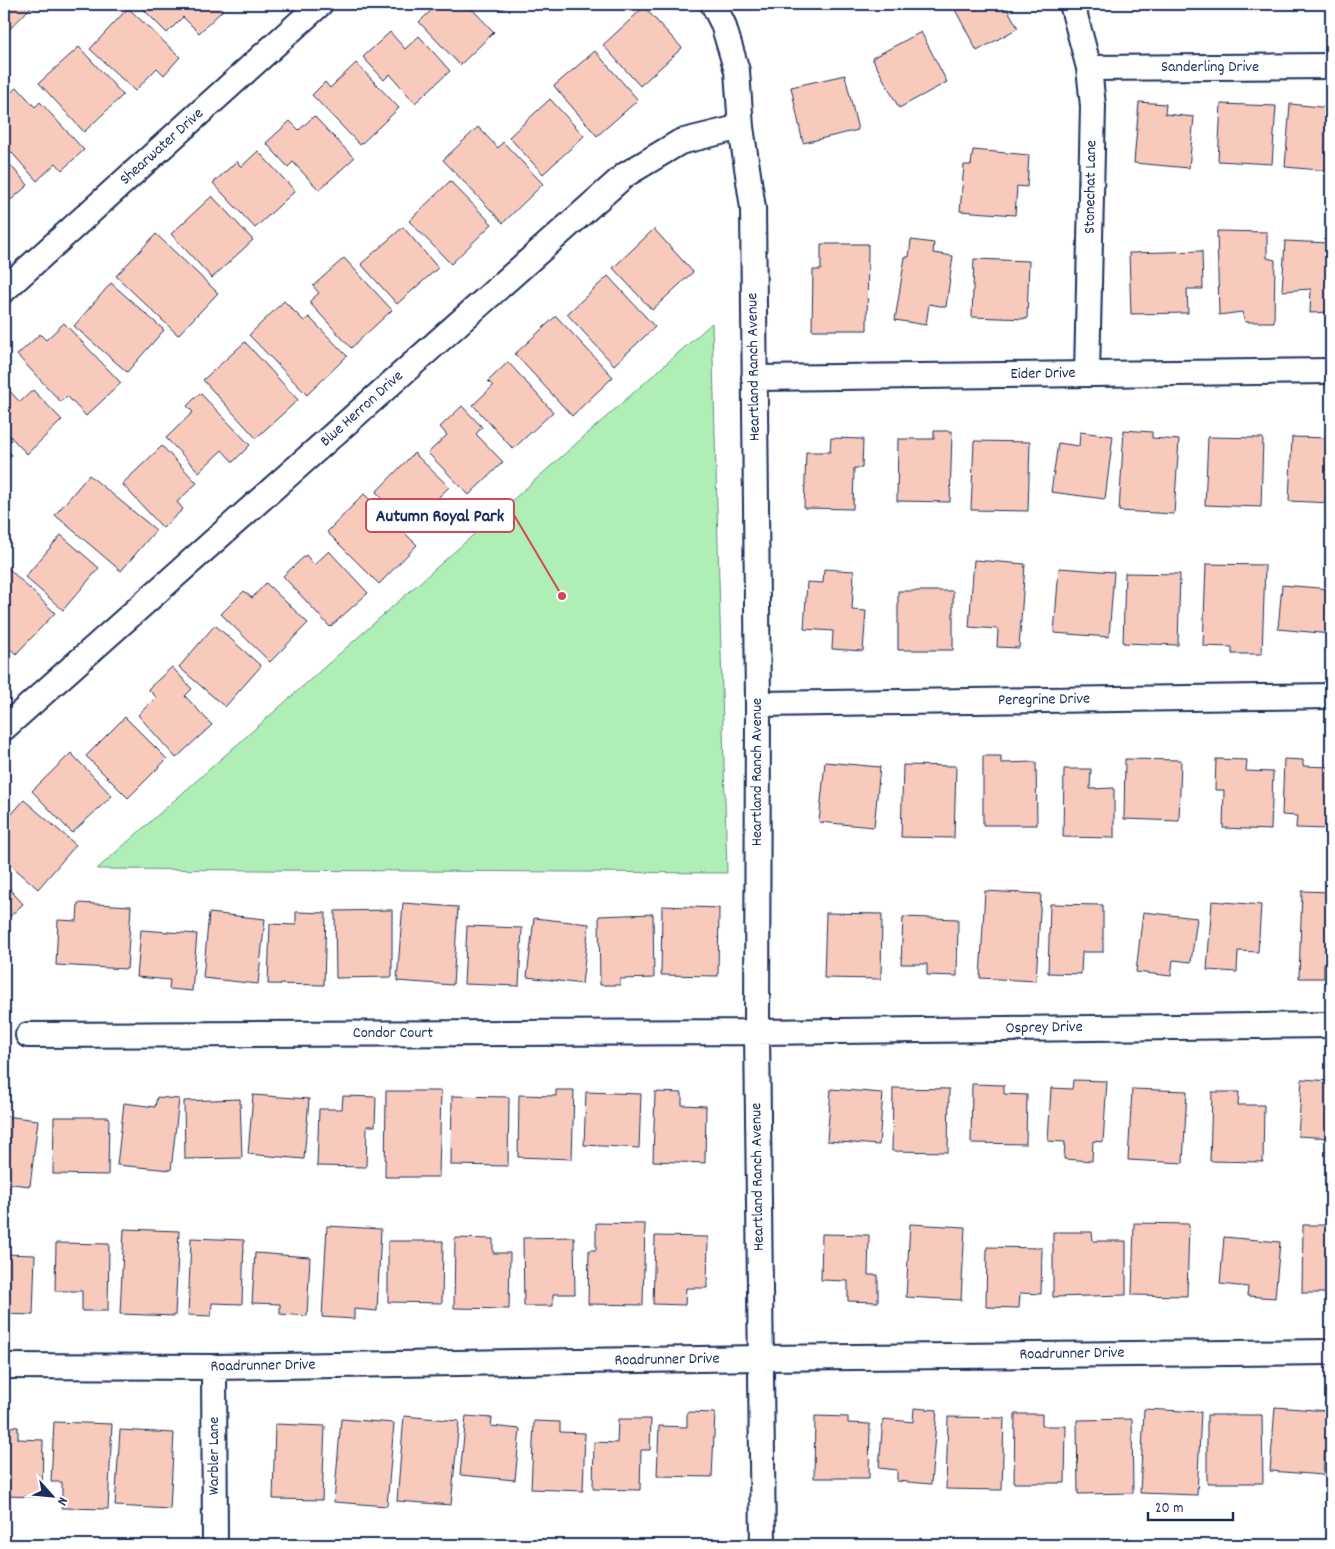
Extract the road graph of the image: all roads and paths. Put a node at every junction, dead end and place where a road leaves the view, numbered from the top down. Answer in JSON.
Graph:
{"nodes":[{"id":1,"x":320,"y":4,"type":"edge"},
{"id":2,"x":713,"y":4,"type":"edge"},
{"id":3,"x":1072,"y":4,"type":"edge"},
{"id":4,"x":1331,"y":66,"type":"edge"},
{"id":5,"x":1089,"y":68,"type":"junction"},
{"id":6,"x":741,"y":127,"type":"junction"},
{"id":7,"x":4,"y":290,"type":"edge"},
{"id":8,"x":1331,"y":371,"type":"edge"},
{"id":9,"x":1087,"y":374,"type":"junction"},
{"id":10,"x":754,"y":378,"type":"junction"},
{"id":11,"x":1331,"y":696,"type":"edge"},
{"id":12,"x":758,"y":704,"type":"junction"},
{"id":13,"x":4,"y":728,"type":"edge"},
{"id":14,"x":1331,"y":1024,"type":"edge"},
{"id":15,"x":757,"y":1032,"type":"junction"},
{"id":16,"x":28,"y":1035,"type":"dead end"},
{"id":17,"x":1331,"y":1352,"type":"edge"},
{"id":18,"x":760,"y":1358,"type":"junction"},
{"id":19,"x":4,"y":1366,"type":"edge"},
{"id":20,"x":214,"y":1367,"type":"junction"},
{"id":21,"x":214,"y":1545,"type":"edge"},
{"id":22,"x":763,"y":1545,"type":"edge"}],
"edges":[{"from":1,"to":7,"type":"street","name":"Shearwater Drive"},
{"from":2,"to":6,"type":"street","name":"Heartland Ranch Avenue"},
{"from":3,"to":5,"type":"street","name":"Stonechat Lane"},
{"from":4,"to":5,"type":"street","name":"Sanderling Drive"},
{"from":5,"to":9,"type":"street","name":"Stonechat Lane"},
{"from":6,"to":10,"type":"street","name":"Heartland Ranch Avenue"},
{"from":6,"to":13,"type":"street","name":"Blue Herron Drive"},
{"from":8,"to":9,"type":"street","name":"Eider Drive"},
{"from":9,"to":10,"type":"street","name":"Eider Drive"},
{"from":10,"to":12,"type":"street","name":"Heartland Ranch Avenue"},
{"from":11,"to":12,"type":"street","name":"Peregrine Drive"},
{"from":12,"to":15,"type":"street","name":"Heartland Ranch Avenue"},
{"from":14,"to":15,"type":"street","name":"Osprey Drive"},
{"from":15,"to":16,"type":"street","name":"Condor Court"},
{"from":15,"to":18,"type":"street","name":"Heartland Ranch Avenue"},
{"from":17,"to":18,"type":"street","name":"Roadrunner Drive"},
{"from":18,"to":20,"type":"street","name":"Roadrunner Drive"},
{"from":18,"to":22,"type":"street","name":"Heartland Ranch Avenue"},
{"from":19,"to":20,"type":"street","name":"Roadrunner Drive"},
{"from":20,"to":21,"type":"street","name":"Warbler Lane"}]}
